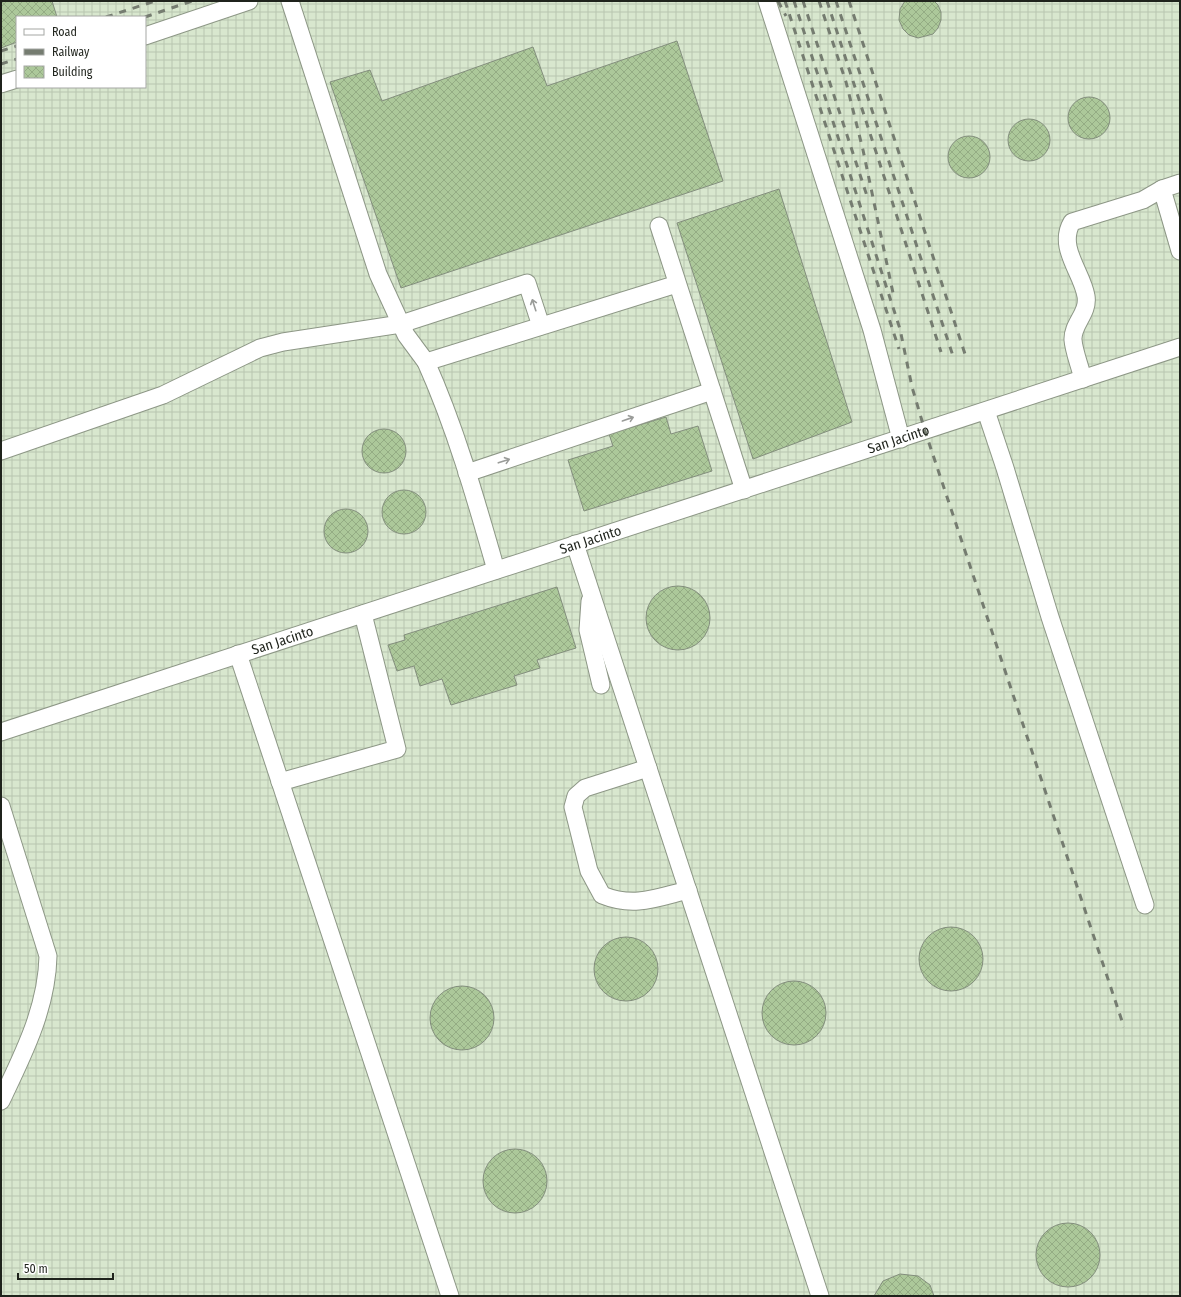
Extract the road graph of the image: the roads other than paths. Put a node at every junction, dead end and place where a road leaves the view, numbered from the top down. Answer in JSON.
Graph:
{"nodes":[{"id":1,"x":249,"y":1,"type":"edge"},
{"id":2,"x":290,"y":1,"type":"edge"},
{"id":3,"x":767,"y":1,"type":"edge"},
{"id":4,"x":146,"y":36,"type":"edge"},
{"id":5,"x":16,"y":79,"type":"edge"},
{"id":6,"x":1,"y":84,"type":"edge"},
{"id":7,"x":1180,"y":183,"type":"edge"},
{"id":8,"x":1162,"y":189,"type":"junction"},
{"id":9,"x":658,"y":226,"type":"dead end"},
{"id":10,"x":1180,"y":250,"type":"edge"},
{"id":11,"x":677,"y":284,"type":"junction"},
{"id":12,"x":401,"y":324,"type":"junction"},
{"id":13,"x":541,"y":326,"type":"junction"},
{"id":14,"x":1180,"y":347,"type":"edge"},
{"id":15,"x":426,"y":362,"type":"junction"},
{"id":16,"x":1083,"y":379,"type":"junction"},
{"id":17,"x":712,"y":391,"type":"junction"},
{"id":18,"x":986,"y":411,"type":"junction"},
{"id":19,"x":901,"y":439,"type":"junction"},
{"id":20,"x":1,"y":451,"type":"edge"},
{"id":21,"x":467,"y":473,"type":"junction"},
{"id":22,"x":744,"y":490,"type":"junction"},
{"id":23,"x":575,"y":544,"type":"junction"},
{"id":24,"x":496,"y":570,"type":"junction"},
{"id":25,"x":591,"y":593,"type":"junction"},
{"id":26,"x":363,"y":614,"type":"junction"},
{"id":27,"x":238,"y":654,"type":"junction"},
{"id":28,"x":601,"y":685,"type":"dead end"},
{"id":29,"x":1,"y":732,"type":"edge"},
{"id":30,"x":648,"y":768,"type":"junction"},
{"id":31,"x":280,"y":782,"type":"junction"},
{"id":32,"x":1,"y":806,"type":"edge"},
{"id":33,"x":688,"y":890,"type":"junction"},
{"id":34,"x":1145,"y":905,"type":"dead end"},
{"id":35,"x":1,"y":1101,"type":"edge"},
{"id":36,"x":450,"y":1296,"type":"edge"},
{"id":37,"x":820,"y":1296,"type":"edge"}],
"edges":[{"from":1,"to":4,"type":"street"},
{"from":2,"to":12,"type":"street"},
{"from":3,"to":19,"type":"street"},
{"from":5,"to":6,"type":"street"},
{"from":7,"to":8,"type":"street"},
{"from":8,"to":10,"type":"street"},
{"from":8,"to":16,"type":"street"},
{"from":9,"to":11,"type":"street"},
{"from":11,"to":13,"type":"street"},
{"from":11,"to":17,"type":"street"},
{"from":13,"to":12,"type":"street","one_way":true},
{"from":12,"to":15,"type":"street"},
{"from":12,"to":20,"type":"street"},
{"from":13,"to":15,"type":"street"},
{"from":14,"to":16,"type":"street","name":"San Jacinto"},
{"from":15,"to":21,"type":"street"},
{"from":16,"to":18,"type":"street","name":"San Jacinto"},
{"from":21,"to":17,"type":"street","one_way":true},
{"from":17,"to":22,"type":"street"},
{"from":18,"to":19,"type":"street","name":"San Jacinto"},
{"from":18,"to":34,"type":"street"},
{"from":19,"to":22,"type":"street","name":"San Jacinto"},
{"from":21,"to":24,"type":"street"},
{"from":22,"to":23,"type":"street","name":"San Jacinto"},
{"from":23,"to":24,"type":"street","name":"San Jacinto"},
{"from":23,"to":25,"type":"street"},
{"from":24,"to":26,"type":"street","name":"San Jacinto"},
{"from":25,"to":28,"type":"street"},
{"from":25,"to":30,"type":"street"},
{"from":26,"to":27,"type":"street","name":"San Jacinto"},
{"from":26,"to":31,"type":"street"},
{"from":27,"to":29,"type":"street","name":"San Jacinto"},
{"from":27,"to":31,"type":"street"},
{"from":30,"to":33,"type":"street"},
{"from":30,"to":33,"type":"street"},
{"from":31,"to":36,"type":"street"},
{"from":32,"to":35,"type":"street"},
{"from":33,"to":37,"type":"street"}]}
